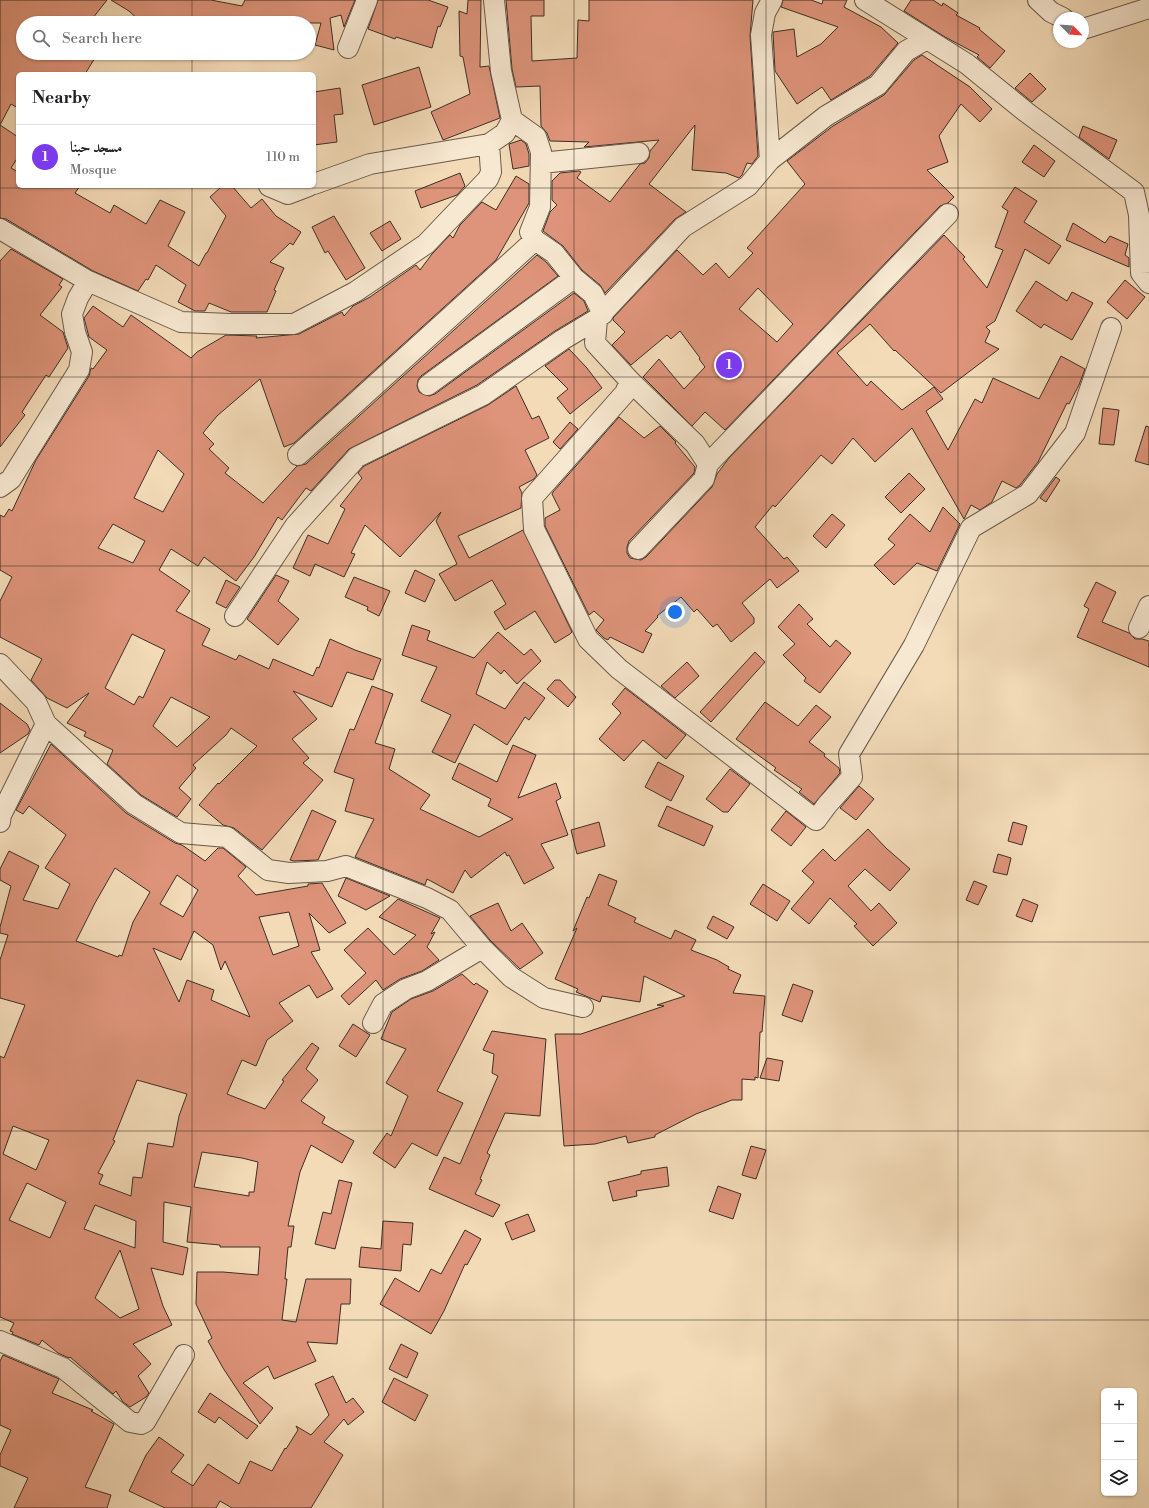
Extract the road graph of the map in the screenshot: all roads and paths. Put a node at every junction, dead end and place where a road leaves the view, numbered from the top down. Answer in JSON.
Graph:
{"nodes":[{"id":1,"x":367,"y":0,"type":"edge"},
{"id":2,"x":494,"y":0,"type":"edge"},
{"id":3,"x":772,"y":0,"type":"edge"},
{"id":4,"x":865,"y":0,"type":"edge"},
{"id":5,"x":1038,"y":0,"type":"edge"},
{"id":6,"x":1149,"y":8,"type":"edge"},
{"id":7,"x":1053,"y":13,"type":"edge"},
{"id":8,"x":1089,"y":27,"type":"edge"},
{"id":9,"x":927,"y":39,"type":"junction"},
{"id":10,"x":348,"y":48,"type":"dead end"},
{"id":11,"x":512,"y":120,"type":"junction"},
{"id":12,"x":488,"y":144,"type":"junction"},
{"id":13,"x":639,"y":153,"type":"dead end"},
{"id":14,"x":770,"y":160,"type":"junction"},
{"id":15,"x":541,"y":163,"type":"junction"},
{"id":16,"x":316,"y":183,"type":"edge"},
{"id":17,"x":274,"y":188,"type":"edge"},
{"id":18,"x":304,"y":188,"type":"edge"},
{"id":19,"x":948,"y":214,"type":"dead end"},
{"id":20,"x":0,"y":228,"type":"edge"},
{"id":21,"x":535,"y":240,"type":"junction"},
{"id":22,"x":574,"y":278,"type":"junction"},
{"id":23,"x":88,"y":281,"type":"junction"},
{"id":24,"x":1149,"y":283,"type":"edge"},
{"id":25,"x":600,"y":316,"type":"junction"},
{"id":26,"x":1111,"y":328,"type":"dead end"},
{"id":27,"x":630,"y":381,"type":"junction"},
{"id":28,"x":428,"y":385,"type":"dead end"},
{"id":29,"x":298,"y":455,"type":"dead end"},
{"id":30,"x":708,"y":464,"type":"junction"},
{"id":31,"x":0,"y":487,"type":"edge"},
{"id":32,"x":638,"y":549,"type":"dead end"},
{"id":33,"x":1149,"y":606,"type":"edge"},
{"id":34,"x":235,"y":616,"type":"dead end"},
{"id":35,"x":1139,"y":628,"type":"dead end"},
{"id":36,"x":0,"y":664,"type":"edge"},
{"id":37,"x":46,"y":724,"type":"junction"},
{"id":38,"x":0,"y":822,"type":"edge"},
{"id":39,"x":482,"y":948,"type":"junction"},
{"id":40,"x":583,"y":1007,"type":"dead end"},
{"id":41,"x":373,"y":1023,"type":"dead end"},
{"id":42,"x":0,"y":1341,"type":"edge"},
{"id":43,"x":184,"y":1355,"type":"dead end"}],
"edges":[{"from":1,"to":10,"type":"street"},
{"from":2,"to":11,"type":"street"},
{"from":3,"to":14,"type":"street"},
{"from":4,"to":9,"type":"street"},
{"from":5,"to":7,"type":"street"},
{"from":6,"to":8,"type":"street"},
{"from":9,"to":14,"type":"street"},
{"from":9,"to":24,"type":"street"},
{"from":11,"to":12,"type":"street"},
{"from":11,"to":15,"type":"street"},
{"from":12,"to":16,"type":"street"},
{"from":12,"to":23,"type":"street"},
{"from":13,"to":15,"type":"street"},
{"from":14,"to":25,"type":"street"},
{"from":15,"to":21,"type":"street"},
{"from":17,"to":18,"type":"street"},
{"from":19,"to":30,"type":"street"},
{"from":20,"to":23,"type":"street"},
{"from":21,"to":22,"type":"street"},
{"from":21,"to":29,"type":"street"},
{"from":22,"to":25,"type":"street"},
{"from":22,"to":28,"type":"street"},
{"from":23,"to":31,"type":"street"},
{"from":25,"to":27,"type":"street"},
{"from":25,"to":34,"type":"street"},
{"from":26,"to":27,"type":"street"},
{"from":27,"to":30,"type":"street"},
{"from":30,"to":32,"type":"street"},
{"from":33,"to":35,"type":"street"},
{"from":36,"to":37,"type":"street"},
{"from":37,"to":38,"type":"street"},
{"from":37,"to":39,"type":"street"},
{"from":39,"to":40,"type":"street"},
{"from":39,"to":41,"type":"street"},
{"from":42,"to":43,"type":"street"}]}
